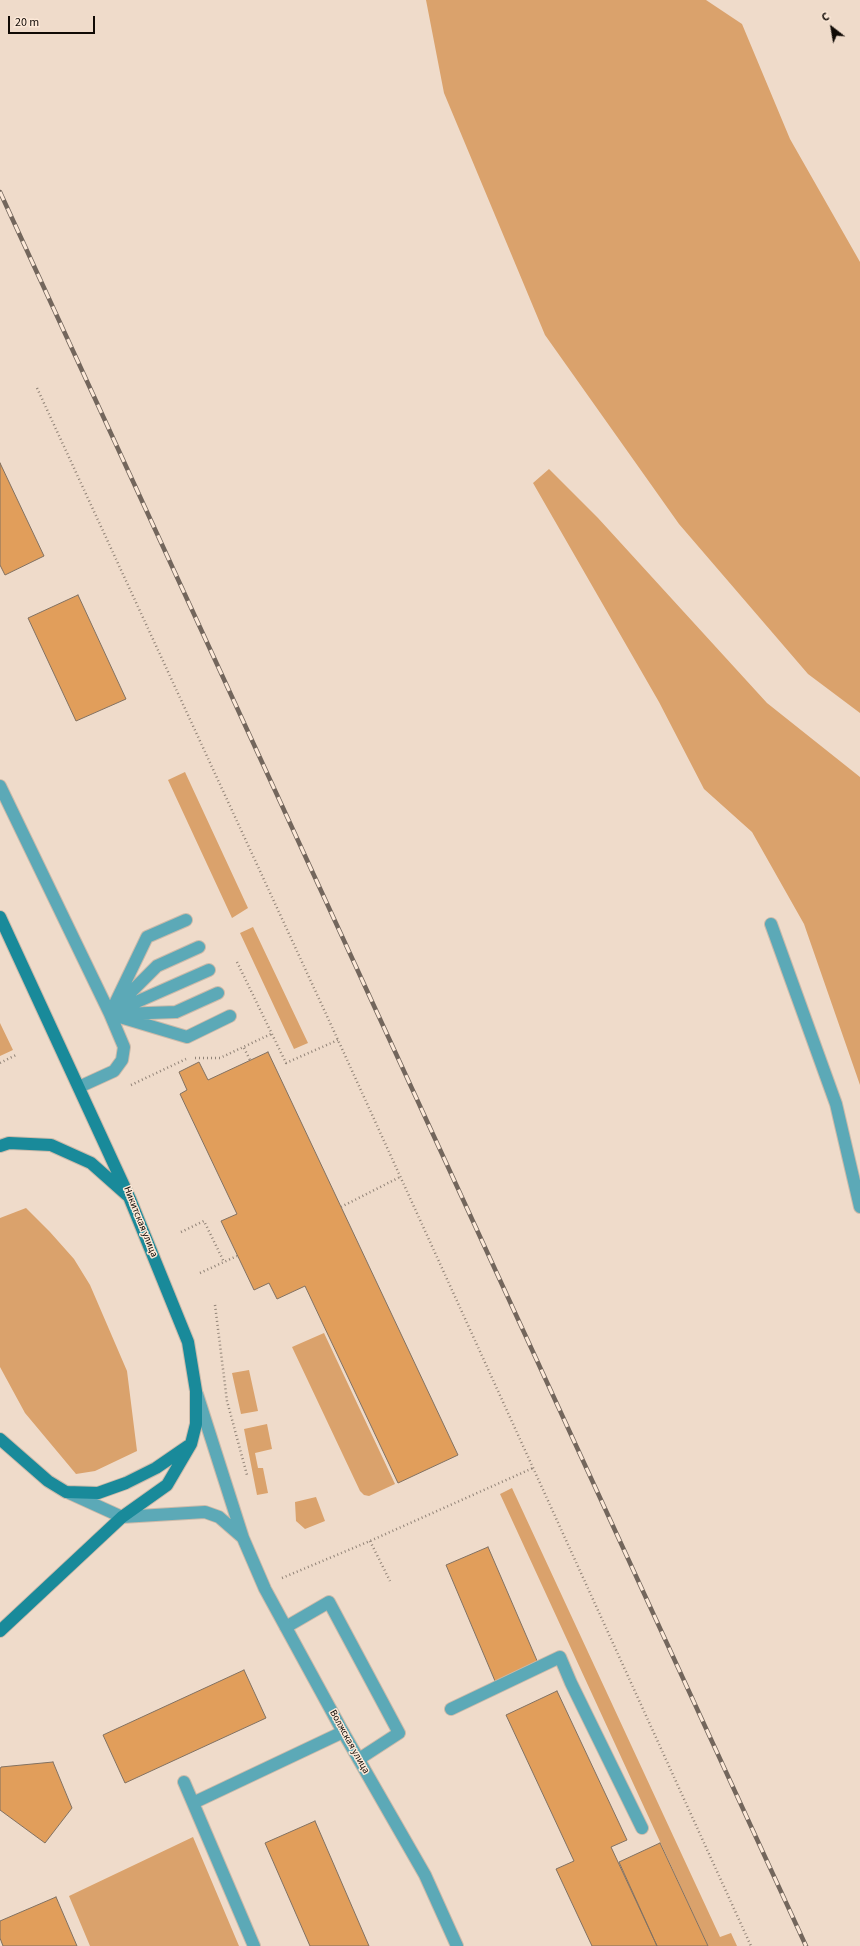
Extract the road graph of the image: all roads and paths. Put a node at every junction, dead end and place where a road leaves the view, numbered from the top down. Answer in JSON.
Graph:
{"nodes":[{"id":1,"x":38,"y":388,"type":"dead end"},
{"id":2,"x":0,"y":786,"type":"edge"},
{"id":3,"x":0,"y":917,"type":"edge"},
{"id":4,"x":186,"y":920,"type":"dead end"},
{"id":5,"x":771,"y":924,"type":"dead end"},
{"id":6,"x":200,"y":947,"type":"dead end"},
{"id":7,"x":237,"y":962,"type":"dead end"},
{"id":8,"x":209,"y":970,"type":"dead end"},
{"id":9,"x":218,"y":993,"type":"dead end"},
{"id":10,"x":110,"y":1014,"type":"junction"},
{"id":11,"x":230,"y":1016,"type":"dead end"},
{"id":12,"x":271,"y":1034,"type":"junction"},
{"id":13,"x":338,"y":1040,"type":"junction"},
{"id":14,"x":244,"y":1048,"type":"junction"},
{"id":15,"x":16,"y":1055,"type":"dead end"},
{"id":16,"x":250,"y":1060,"type":"dead end"},
{"id":17,"x":0,"y":1062,"type":"edge"},
{"id":18,"x":129,"y":1086,"type":"dead end"},
{"id":19,"x":79,"y":1088,"type":"junction"},
{"id":20,"x":0,"y":1146,"type":"edge"},
{"id":21,"x":400,"y":1177,"type":"junction"},
{"id":22,"x":130,"y":1199,"type":"junction"},
{"id":23,"x":341,"y":1207,"type":"dead end"},
{"id":24,"x":860,"y":1207,"type":"edge"},
{"id":25,"x":181,"y":1232,"type":"dead end"},
{"id":26,"x":237,"y":1256,"type":"dead end"},
{"id":27,"x":224,"y":1262,"type":"junction"},
{"id":28,"x":200,"y":1273,"type":"dead end"},
{"id":29,"x":216,"y":1305,"type":"dead end"},
{"id":30,"x":196,"y":1391,"type":"junction"},
{"id":31,"x":0,"y":1439,"type":"edge"},
{"id":32,"x":191,"y":1444,"type":"junction"},
{"id":33,"x":533,"y":1468,"type":"junction"},
{"id":34,"x":248,"y":1476,"type":"dead end"},
{"id":35,"x":66,"y":1492,"type":"junction"},
{"id":36,"x":122,"y":1517,"type":"junction"},
{"id":37,"x":243,"y":1538,"type":"junction"},
{"id":38,"x":370,"y":1541,"type":"junction"},
{"id":39,"x":277,"y":1580,"type":"dead end"},
{"id":40,"x":390,"y":1581,"type":"dead end"},
{"id":41,"x":286,"y":1627,"type":"junction"},
{"id":42,"x":0,"y":1631,"type":"edge"},
{"id":43,"x":451,"y":1709,"type":"dead end"},
{"id":44,"x":343,"y":1732,"type":"junction"},
{"id":45,"x":359,"y":1759,"type":"junction"},
{"id":46,"x":184,"y":1782,"type":"dead end"},
{"id":47,"x":193,"y":1803,"type":"junction"},
{"id":48,"x":642,"y":1828,"type":"dead end"},
{"id":49,"x":254,"y":1946,"type":"edge"},
{"id":50,"x":457,"y":1946,"type":"edge"},
{"id":51,"x":751,"y":1946,"type":"edge"}],
"edges":[{"from":1,"to":13,"type":"path"},
{"from":2,"to":10,"type":"street"},
{"from":3,"to":19,"type":"main road","name":"Никитская улица"},
{"from":4,"to":10,"type":"street"},
{"from":5,"to":24,"type":"street"},
{"from":6,"to":10,"type":"street"},
{"from":7,"to":12,"type":"path"},
{"from":8,"to":10,"type":"street"},
{"from":9,"to":10,"type":"street"},
{"from":10,"to":11,"type":"street"},
{"from":10,"to":19,"type":"street"},
{"from":12,"to":13,"type":"path"},
{"from":12,"to":14,"type":"path"},
{"from":13,"to":21,"type":"path"},
{"from":14,"to":16,"type":"path"},
{"from":14,"to":18,"type":"path"},
{"from":15,"to":17,"type":"path"},
{"from":19,"to":22,"type":"main road","name":"Никитская улица"},
{"from":20,"to":22,"type":"main road"},
{"from":21,"to":23,"type":"path"},
{"from":21,"to":33,"type":"path"},
{"from":22,"to":30,"type":"main road","name":"Никитская улица"},
{"from":25,"to":27,"type":"path"},
{"from":26,"to":27,"type":"path"},
{"from":27,"to":28,"type":"path"},
{"from":29,"to":34,"type":"path"},
{"from":30,"to":32,"type":"main road","name":"Никитская улица"},
{"from":30,"to":37,"type":"street","name":"Волжская улица"},
{"from":31,"to":35,"type":"main road"},
{"from":32,"to":35,"type":"main road"},
{"from":32,"to":36,"type":"main road","name":"Никитская улица"},
{"from":33,"to":38,"type":"path"},
{"from":33,"to":51,"type":"path"},
{"from":35,"to":36,"type":"street"},
{"from":36,"to":37,"type":"street"},
{"from":36,"to":42,"type":"main road","name":"Никитская улица"},
{"from":37,"to":41,"type":"street","name":"Волжская улица"},
{"from":38,"to":39,"type":"path"},
{"from":38,"to":40,"type":"path"},
{"from":41,"to":44,"type":"street","name":"Волжская улица"},
{"from":41,"to":45,"type":"street"},
{"from":43,"to":48,"type":"street"},
{"from":44,"to":45,"type":"street","name":"Волжская улица"},
{"from":44,"to":47,"type":"street"},
{"from":45,"to":50,"type":"street","name":"Волжская улица"},
{"from":46,"to":47,"type":"street"},
{"from":47,"to":49,"type":"street"}]}
